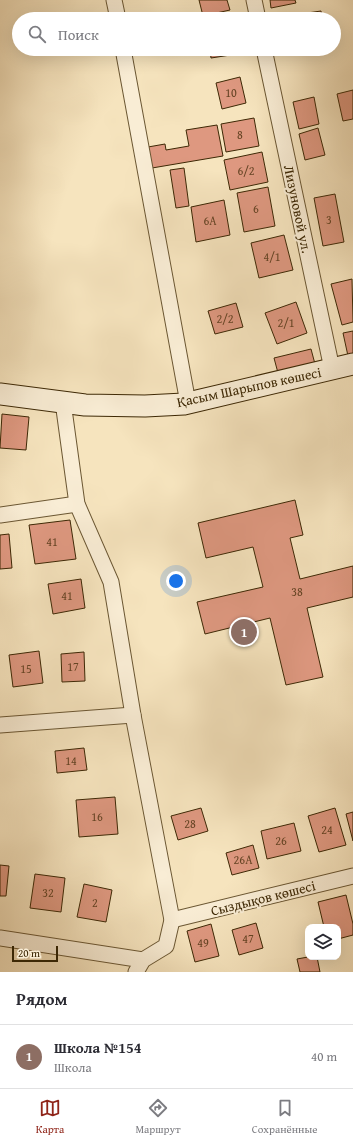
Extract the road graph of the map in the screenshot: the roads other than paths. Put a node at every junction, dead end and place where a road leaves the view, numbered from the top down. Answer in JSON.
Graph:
{"nodes":[{"id":1,"x":114,"y":0,"type":"edge"},
{"id":2,"x":254,"y":0,"type":"edge"},
{"id":3,"x":117,"y":12,"type":"edge"},
{"id":4,"x":257,"y":12,"type":"edge"},
{"id":5,"x":124,"y":56,"type":"edge"},
{"id":6,"x":265,"y":56,"type":"edge"},
{"id":7,"x":353,"y":364,"type":"edge"},
{"id":8,"x":332,"y":369,"type":"junction"},
{"id":9,"x":0,"y":394,"type":"edge"},
{"id":10,"x":63,"y":402,"type":"junction"},
{"id":11,"x":188,"y":403,"type":"junction"},
{"id":12,"x":77,"y":504,"type":"junction"},
{"id":13,"x":0,"y":516,"type":"edge"},
{"id":14,"x":133,"y":715,"type":"junction"},
{"id":15,"x":0,"y":725,"type":"edge"},
{"id":16,"x":353,"y":876,"type":"edge"},
{"id":17,"x":172,"y":920,"type":"junction"},
{"id":18,"x":0,"y":938,"type":"edge"},
{"id":19,"x":140,"y":966,"type":"edge"}],
"edges":[{"from":1,"to":3,"type":"street"},
{"from":2,"to":4,"type":"street"},
{"from":5,"to":11,"type":"street"},
{"from":6,"to":8,"type":"street","name":"Лизуновой ул."},
{"from":7,"to":8,"type":"street","name":"Қасым Шарыпов көшесі"},
{"from":8,"to":11,"type":"street","name":"Қасым Шарыпов көшесі"},
{"from":9,"to":10,"type":"street","name":"Қасым Шарыпов көшесі"},
{"from":10,"to":11,"type":"street","name":"Қасым Шарыпов көшесі"},
{"from":10,"to":12,"type":"street"},
{"from":12,"to":13,"type":"street"},
{"from":12,"to":14,"type":"street"},
{"from":14,"to":15,"type":"street"},
{"from":14,"to":17,"type":"street"},
{"from":16,"to":17,"type":"street","name":"Сыздықов көшесі"},
{"from":17,"to":19,"type":"street"},
{"from":18,"to":19,"type":"street"}]}
